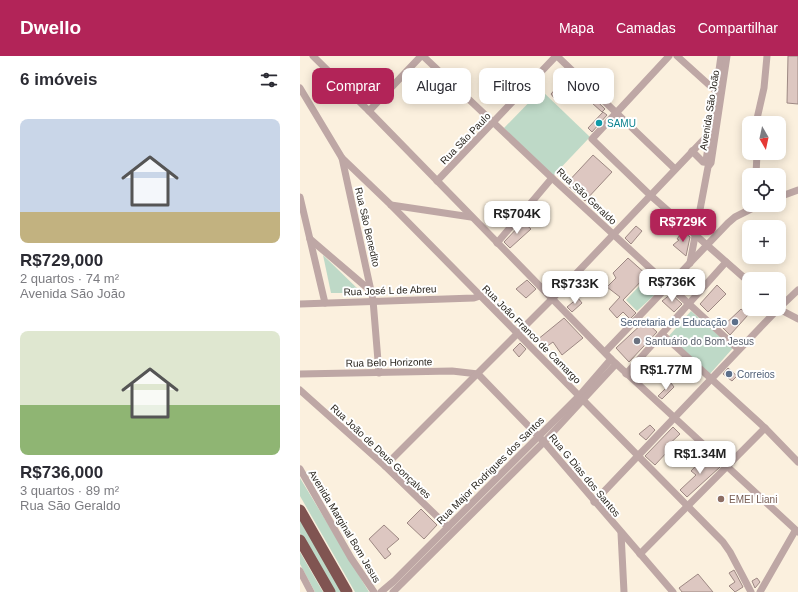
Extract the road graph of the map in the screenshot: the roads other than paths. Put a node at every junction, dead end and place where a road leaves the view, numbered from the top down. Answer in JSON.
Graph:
{"nodes":[{"id":1,"x":313,"y":56,"type":"edge"},
{"id":2,"x":422,"y":56,"type":"edge"},
{"id":3,"x":557,"y":56,"type":"edge"},
{"id":4,"x":669,"y":56,"type":"edge"},
{"id":5,"x":677,"y":56,"type":"edge"},
{"id":6,"x":721,"y":56,"type":"edge"},
{"id":7,"x":727,"y":56,"type":"edge"},
{"id":8,"x":767,"y":56,"type":"edge"},
{"id":9,"x":300,"y":88,"type":"edge"},
{"id":10,"x":718,"y":93,"type":"junction"},
{"id":11,"x":369,"y":111,"type":"junction"},
{"id":12,"x":616,"y":112,"type":"junction"},
{"id":13,"x":758,"y":116,"type":"edge"},
{"id":14,"x":494,"y":122,"type":"junction"},
{"id":15,"x":710,"y":132,"type":"junction"},
{"id":16,"x":692,"y":151,"type":"junction"},
{"id":17,"x":342,"y":158,"type":"junction"},
{"id":18,"x":708,"y":164,"type":"junction"},
{"id":19,"x":675,"y":169,"type":"junction"},
{"id":20,"x":552,"y":178,"type":"junction"},
{"id":21,"x":437,"y":181,"type":"junction"},
{"id":22,"x":798,"y":190,"type":"edge"},
{"id":23,"x":786,"y":194,"type":"edge"},
{"id":24,"x":650,"y":195,"type":"junction"},
{"id":25,"x":300,"y":197,"type":"edge"},
{"id":26,"x":391,"y":205,"type":"junction"},
{"id":27,"x":743,"y":212,"type":"edge"},
{"id":28,"x":471,"y":217,"type":"junction"},
{"id":29,"x":613,"y":235,"type":"junction"},
{"id":30,"x":695,"y":235,"type":"junction"},
{"id":31,"x":310,"y":239,"type":"junction"},
{"id":32,"x":497,"y":243,"type":"junction"},
{"id":33,"x":707,"y":244,"type":"junction"},
{"id":34,"x":726,"y":262,"type":"junction"},
{"id":35,"x":690,"y":263,"type":"junction"},
{"id":36,"x":742,"y":276,"type":"edge"},
{"id":37,"x":669,"y":286,"type":"junction"},
{"id":38,"x":798,"y":290,"type":"edge"},
{"id":39,"x":372,"y":292,"type":"junction"},
{"id":40,"x":480,"y":296,"type":"junction"},
{"id":41,"x":552,"y":299,"type":"junction"},
{"id":42,"x":373,"y":300,"type":"junction"},
{"id":43,"x":786,"y":301,"type":"edge"},
{"id":44,"x":325,"y":303,"type":"junction"},
{"id":45,"x":300,"y":304,"type":"edge"},
{"id":46,"x":689,"y":304,"type":"junction"},
{"id":47,"x":786,"y":312,"type":"edge"},
{"id":48,"x":771,"y":316,"type":"edge"},
{"id":49,"x":798,"y":319,"type":"edge"},
{"id":50,"x":518,"y":334,"type":"junction"},
{"id":51,"x":662,"y":334,"type":"junction"},
{"id":52,"x":738,"y":349,"type":"junction"},
{"id":53,"x":605,"y":352,"type":"junction"},
{"id":54,"x":613,"y":362,"type":"junction"},
{"id":55,"x":379,"y":373,"type":"junction"},
{"id":56,"x":300,"y":374,"type":"edge"},
{"id":57,"x":478,"y":374,"type":"junction"},
{"id":58,"x":626,"y":374,"type":"junction"},
{"id":59,"x":712,"y":379,"type":"junction"},
{"id":60,"x":300,"y":390,"type":"edge"},
{"id":61,"x":581,"y":398,"type":"junction"},
{"id":62,"x":675,"y":418,"type":"junction"},
{"id":63,"x":765,"y":428,"type":"junction"},
{"id":64,"x":541,"y":439,"type":"junction"},
{"id":65,"x":638,"y":457,"type":"junction"},
{"id":66,"x":798,"y":462,"type":"edge"},
{"id":67,"x":385,"y":466,"type":"junction"},
{"id":68,"x":728,"y":467,"type":"junction"},
{"id":69,"x":300,"y":469,"type":"edge"},
{"id":70,"x":594,"y":502,"type":"junction"},
{"id":71,"x":688,"y":506,"type":"junction"},
{"id":72,"x":300,"y":510,"type":"edge"},
{"id":73,"x":448,"y":527,"type":"junction"},
{"id":74,"x":797,"y":531,"type":"edge"},
{"id":75,"x":621,"y":533,"type":"junction"},
{"id":76,"x":300,"y":540,"type":"edge"},
{"id":77,"x":428,"y":552,"type":"junction"},
{"id":78,"x":640,"y":554,"type":"junction"},
{"id":79,"x":300,"y":571,"type":"edge"},
{"id":80,"x":624,"y":582,"type":"junction"},
{"id":81,"x":396,"y":584,"type":"junction"},
{"id":82,"x":311,"y":592,"type":"edge"},
{"id":83,"x":330,"y":592,"type":"edge"},
{"id":84,"x":347,"y":592,"type":"edge"},
{"id":85,"x":374,"y":592,"type":"edge"},
{"id":86,"x":380,"y":592,"type":"edge"},
{"id":87,"x":393,"y":592,"type":"edge"},
{"id":88,"x":624,"y":592,"type":"edge"},
{"id":89,"x":631,"y":592,"type":"edge"},
{"id":90,"x":673,"y":592,"type":"edge"},
{"id":91,"x":751,"y":592,"type":"edge"},
{"id":92,"x":760,"y":592,"type":"edge"}],
"edges":[{"from":1,"to":11,"type":"street"},
{"from":2,"to":11,"type":"street"},
{"from":2,"to":14,"type":"street","name":"Rua São Geraldo"},
{"from":3,"to":12,"type":"street"},
{"from":3,"to":14,"type":"street","name":"Rua São Paulo"},
{"from":4,"to":12,"type":"street"},
{"from":5,"to":10,"type":"street"},
{"from":6,"to":10,"type":"street","name":"Avenida São João"},
{"from":7,"to":10,"type":"street","name":"Avenida São João"},
{"from":8,"to":13,"type":"street"},
{"from":9,"to":17,"type":"street","name":"Rua João Franco de Camargo"},
{"from":10,"to":15,"type":"street","name":"Avenida São João"},
{"from":10,"to":18,"type":"street","name":"Avenida São João"},
{"from":11,"to":21,"type":"street"},
{"from":12,"to":19,"type":"street"},
{"from":12,"to":24,"type":"street"},
{"from":14,"to":20,"type":"street","name":"Rua São Geraldo"},
{"from":14,"to":21,"type":"street","name":"Rua São Paulo"},
{"from":15,"to":16,"type":"street"},
{"from":15,"to":18,"type":"street","name":"Avenida São João"},
{"from":16,"to":18,"type":"street"},
{"from":16,"to":19,"type":"street"},
{"from":17,"to":26,"type":"street","name":"Rua João Franco de Camargo"},
{"from":17,"to":39,"type":"street","name":"Rua São Benedito"},
{"from":18,"to":30,"type":"street","name":"Avenida São João"},
{"from":19,"to":24,"type":"street"},
{"from":20,"to":29,"type":"street","name":"Rua São Geraldo"},
{"from":20,"to":32,"type":"street"},
{"from":21,"to":28,"type":"street"},
{"from":22,"to":23,"type":"street"},
{"from":24,"to":29,"type":"street"},
{"from":24,"to":30,"type":"street"},
{"from":25,"to":31,"type":"street"},
{"from":26,"to":28,"type":"street"},
{"from":26,"to":40,"type":"street","name":"Rua João Franco de Camargo"},
{"from":27,"to":33,"type":"street"},
{"from":28,"to":32,"type":"street"},
{"from":29,"to":37,"type":"street","name":"Rua São Geraldo"},
{"from":29,"to":41,"type":"street"},
{"from":30,"to":33,"type":"street"},
{"from":30,"to":35,"type":"street","name":"Avenida São João"},
{"from":31,"to":39,"type":"street"},
{"from":31,"to":44,"type":"street"},
{"from":32,"to":41,"type":"street"},
{"from":33,"to":34,"type":"street"},
{"from":33,"to":35,"type":"street"},
{"from":34,"to":36,"type":"street"},
{"from":34,"to":46,"type":"street"},
{"from":35,"to":37,"type":"street"},
{"from":37,"to":46,"type":"street","name":"Rua São Geraldo"},
{"from":37,"to":53,"type":"street"},
{"from":38,"to":43,"type":"street"},
{"from":39,"to":42,"type":"street","name":"Rua São Benedito"},
{"from":40,"to":42,"type":"street","name":"Rua José L de Abreu"},
{"from":40,"to":50,"type":"street","name":"Rua João Franco de Camargo"},
{"from":41,"to":50,"type":"street"},
{"from":41,"to":53,"type":"street"},
{"from":42,"to":44,"type":"street","name":"Rua José L de Abreu"},
{"from":42,"to":55,"type":"street","name":"Rua São Benedito"},
{"from":44,"to":45,"type":"street","name":"Rua José L de Abreu"},
{"from":46,"to":51,"type":"street"},
{"from":46,"to":52,"type":"street","name":"Rua São Geraldo"},
{"from":47,"to":49,"type":"street"},
{"from":48,"to":52,"type":"street"},
{"from":50,"to":57,"type":"street"},
{"from":50,"to":61,"type":"street","name":"Rua João Franco de Camargo"},
{"from":51,"to":58,"type":"street"},
{"from":51,"to":59,"type":"street"},
{"from":52,"to":59,"type":"street"},
{"from":53,"to":54,"type":"street"},
{"from":54,"to":58,"type":"street"},
{"from":54,"to":61,"type":"street","name":"Rua Major Rodrigues dos Santos"},
{"from":55,"to":56,"type":"street","name":"Rua Belo Horizonte"},
{"from":55,"to":57,"type":"street","name":"Rua Belo Horizonte"},
{"from":57,"to":64,"type":"street","name":"Rua G Dias dos Santos"},
{"from":57,"to":67,"type":"street"},
{"from":58,"to":62,"type":"street"},
{"from":59,"to":62,"type":"street"},
{"from":59,"to":63,"type":"street"},
{"from":60,"to":67,"type":"street","name":"Rua João de Deus Gonçalves"},
{"from":61,"to":64,"type":"street","name":"Rua Major Rodrigues dos Santos"},
{"from":61,"to":65,"type":"street","name":"Rua João Franco de Camargo"},
{"from":62,"to":65,"type":"street"},
{"from":62,"to":68,"type":"street"},
{"from":63,"to":66,"type":"street"},
{"from":63,"to":68,"type":"street"},
{"from":64,"to":70,"type":"street","name":"Rua G Dias dos Santos"},
{"from":64,"to":73,"type":"street","name":"Rua Major Rodrigues dos Santos"},
{"from":64,"to":77,"type":"street","name":"Rua Major Rodrigues dos Santos"},
{"from":65,"to":70,"type":"street"},
{"from":65,"to":71,"type":"street","name":"Rua João Franco de Camargo"},
{"from":67,"to":73,"type":"street","name":"Rua João de Deus Gonçalves"},
{"from":68,"to":71,"type":"street"},
{"from":68,"to":74,"type":"street"},
{"from":69,"to":85,"type":"street","name":"Avenida Marginal Bom Jesus"},
{"from":70,"to":75,"type":"street","name":"Rua G Dias dos Santos"},
{"from":71,"to":78,"type":"street"},
{"from":71,"to":91,"type":"street","name":"Rua João Franco de Camargo"},
{"from":72,"to":84,"type":"highway"},
{"from":73,"to":77,"type":"street","name":"Rua Major Rodrigues dos Santos"},
{"from":74,"to":92,"type":"street"},
{"from":75,"to":78,"type":"street","name":"Rua G Dias dos Santos"},
{"from":75,"to":80,"type":"street"},
{"from":76,"to":83,"type":"highway"},
{"from":77,"to":81,"type":"street","name":"Rua Major Rodrigues dos Santos"},
{"from":78,"to":90,"type":"street","name":"Rua G Dias dos Santos"},
{"from":79,"to":82,"type":"street"},
{"from":80,"to":88,"type":"street"},
{"from":80,"to":89,"type":"street"},
{"from":81,"to":86,"type":"street","name":"Rua Major Rodrigues dos Santos"},
{"from":81,"to":87,"type":"street","name":"Rua Major Rodrigues dos Santos"}]}
